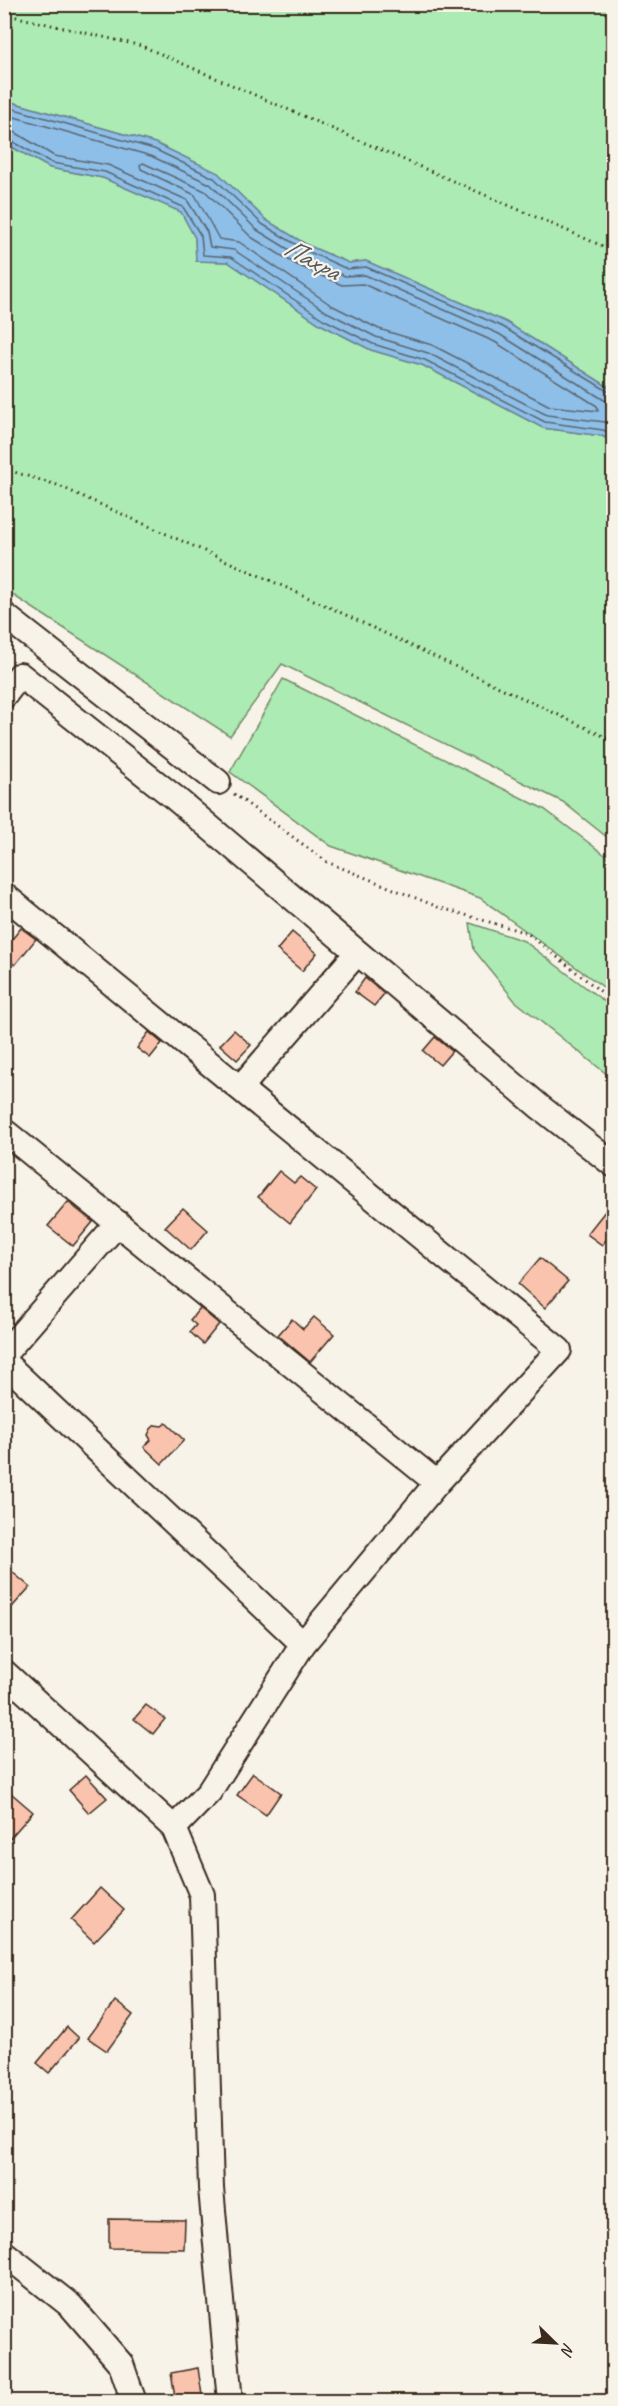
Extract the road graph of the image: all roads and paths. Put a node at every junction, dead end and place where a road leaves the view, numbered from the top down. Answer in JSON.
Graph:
{"nodes":[{"id":1,"x":4,"y":14,"type":"edge"},
{"id":2,"x":614,"y":251,"type":"edge"},
{"id":3,"x":4,"y":469,"type":"edge"},
{"id":4,"x":4,"y":615,"type":"edge"},
{"id":5,"x":4,"y":696,"type":"edge"},
{"id":6,"x":614,"y":741,"type":"edge"},
{"id":7,"x":218,"y":782,"type":"joint"},
{"id":8,"x":4,"y":895,"type":"edge"},
{"id":9,"x":357,"y":953,"type":"junction"},
{"id":10,"x":614,"y":1002,"type":"edge"},
{"id":11,"x":240,"y":1088,"type":"junction"},
{"id":12,"x":4,"y":1131,"type":"edge"},
{"id":13,"x":614,"y":1165,"type":"edge"},
{"id":14,"x":118,"y":1223,"type":"junction"},
{"id":15,"x":4,"y":1354,"type":"edge"},
{"id":16,"x":4,"y":1362,"type":"edge"},
{"id":17,"x":437,"y":1483,"type":"junction"},
{"id":18,"x":303,"y":1644,"type":"junction"},
{"id":19,"x":4,"y":1672,"type":"edge"},
{"id":20,"x":174,"y":1828,"type":"junction"},
{"id":21,"x":4,"y":2253,"type":"edge"},
{"id":22,"x":134,"y":2402,"type":"edge"},
{"id":23,"x":230,"y":2402,"type":"edge"}],
"edges":[{"from":1,"to":2,"type":"path"},
{"from":3,"to":6,"type":"path"},
{"from":4,"to":7,"type":"street"},
{"from":5,"to":9,"type":"street"},
{"from":7,"to":10,"type":"path"},
{"from":8,"to":11,"type":"street"},
{"from":9,"to":11,"type":"street"},
{"from":9,"to":13,"type":"street"},
{"from":11,"to":17,"type":"street"},
{"from":12,"to":14,"type":"street"},
{"from":14,"to":15,"type":"street"},
{"from":14,"to":17,"type":"street"},
{"from":16,"to":18,"type":"street"},
{"from":17,"to":18,"type":"street"},
{"from":18,"to":20,"type":"street"},
{"from":19,"to":20,"type":"street"},
{"from":20,"to":23,"type":"street"},
{"from":21,"to":22,"type":"street"}]}
